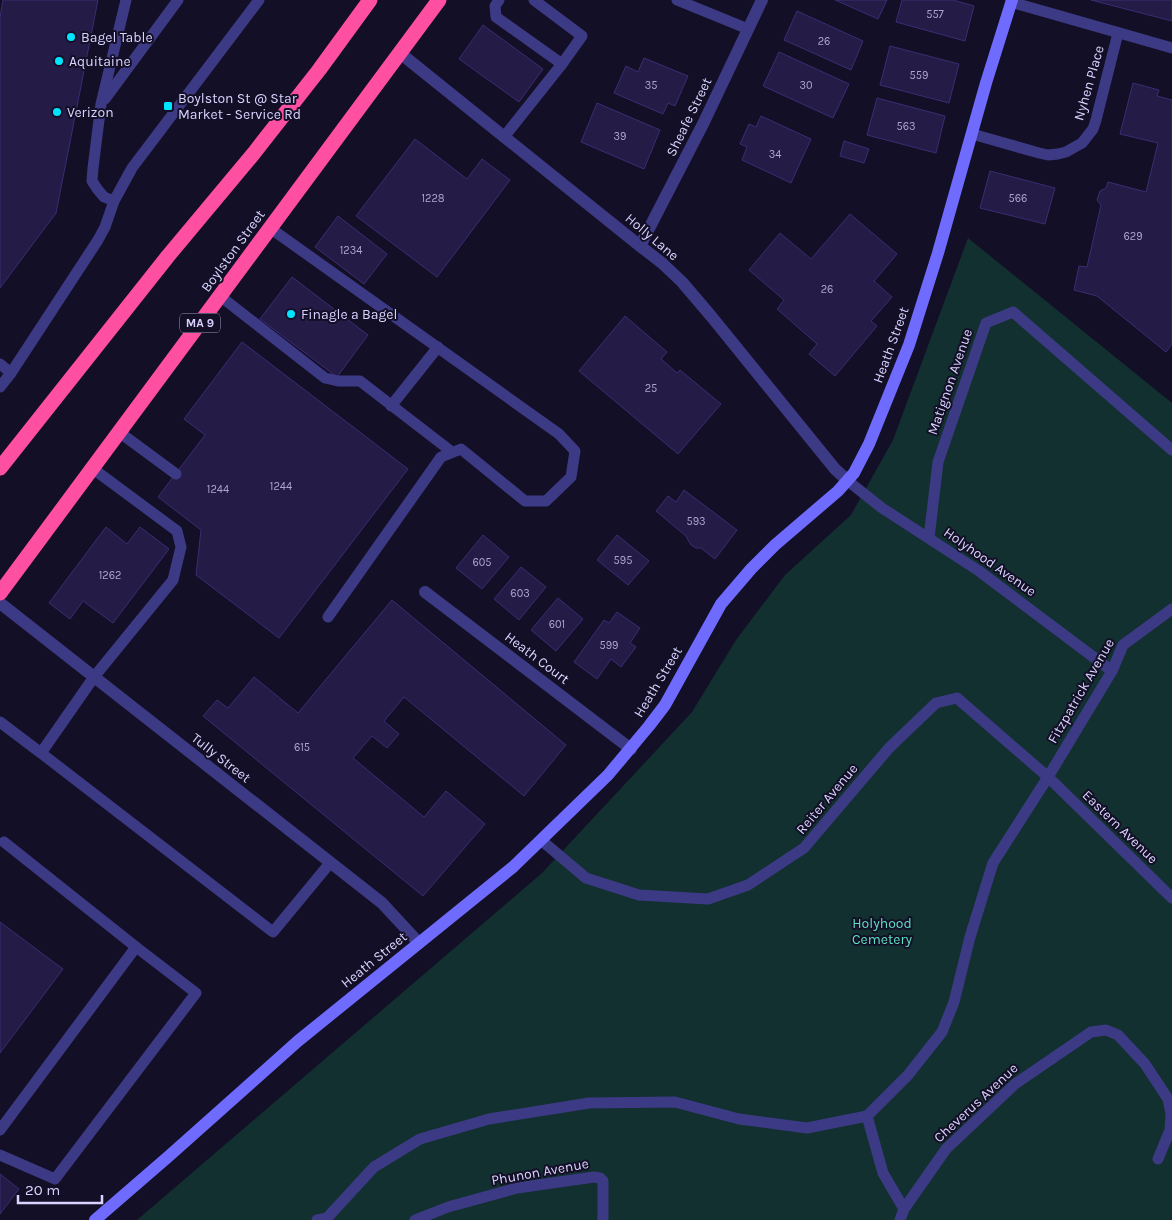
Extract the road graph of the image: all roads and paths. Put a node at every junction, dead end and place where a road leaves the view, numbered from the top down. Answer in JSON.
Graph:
{"nodes":[{"id":1,"x":126,"y":0,"type":"edge"},
{"id":2,"x":178,"y":0,"type":"edge"},
{"id":3,"x":260,"y":0,"type":"edge"},
{"id":4,"x":370,"y":0,"type":"edge"},
{"id":5,"x":439,"y":0,"type":"edge"},
{"id":6,"x":499,"y":0,"type":"edge"},
{"id":7,"x":534,"y":0,"type":"edge"},
{"id":8,"x":677,"y":0,"type":"edge"},
{"id":9,"x":762,"y":0,"type":"edge"},
{"id":10,"x":1012,"y":1,"type":"edge"},
{"id":11,"x":748,"y":29,"type":"junction"},
{"id":12,"x":1118,"y":33,"type":"junction"},
{"id":13,"x":1172,"y":48,"type":"edge"},
{"id":14,"x":400,"y":53,"type":"junction"},
{"id":15,"x":562,"y":64,"type":"junction"},
{"id":16,"x":101,"y":104,"type":"junction"},
{"id":17,"x":972,"y":134,"type":"junction"},
{"id":18,"x":504,"y":137,"type":"junction"},
{"id":19,"x":114,"y":201,"type":"junction"},
{"id":20,"x":270,"y":228,"type":"junction"},
{"id":21,"x":640,"y":246,"type":"junction"},
{"id":22,"x":220,"y":296,"type":"junction"},
{"id":23,"x":438,"y":347,"type":"junction"},
{"id":24,"x":0,"y":364,"type":"edge"},
{"id":25,"x":11,"y":372,"type":"junction"},
{"id":26,"x":0,"y":387,"type":"edge"},
{"id":27,"x":391,"y":406,"type":"junction"},
{"id":28,"x":119,"y":432,"type":"junction"},
{"id":29,"x":1172,"y":450,"type":"edge"},
{"id":30,"x":452,"y":452,"type":"junction"},
{"id":31,"x":0,"y":468,"type":"edge"},
{"id":32,"x":92,"y":468,"type":"junction"},
{"id":33,"x":176,"y":474,"type":"dead end"},
{"id":34,"x":848,"y":481,"type":"junction"},
{"id":35,"x":929,"y":538,"type":"junction"},
{"id":36,"x":424,"y":592,"type":"dead end"},
{"id":37,"x":0,"y":593,"type":"edge"},
{"id":38,"x":0,"y":603,"type":"edge"},
{"id":39,"x":1172,"y":609,"type":"edge"},
{"id":40,"x":328,"y":617,"type":"dead end"},
{"id":41,"x":1112,"y":670,"type":"junction"},
{"id":42,"x":94,"y":677,"type":"junction"},
{"id":43,"x":0,"y":722,"type":"edge"},
{"id":44,"x":631,"y":749,"type":"junction"},
{"id":45,"x":41,"y":753,"type":"junction"},
{"id":46,"x":1048,"y":777,"type":"junction"},
{"id":47,"x":540,"y":840,"type":"junction"},
{"id":48,"x":4,"y":842,"type":"dead end"},
{"id":49,"x":330,"y":862,"type":"junction"},
{"id":50,"x":1172,"y":898,"type":"edge"},
{"id":51,"x":419,"y":943,"type":"junction"},
{"id":52,"x":136,"y":947,"type":"junction"},
{"id":53,"x":867,"y":1116,"type":"junction"},
{"id":54,"x":0,"y":1130,"type":"edge"},
{"id":55,"x":0,"y":1155,"type":"edge"},
{"id":56,"x":1158,"y":1159,"type":"dead end"},
{"id":57,"x":902,"y":1215,"type":"edge"},
{"id":58,"x":324,"y":1219,"type":"edge"},
{"id":59,"x":95,"y":1220,"type":"edge"},
{"id":60,"x":415,"y":1220,"type":"edge"},
{"id":61,"x":603,"y":1220,"type":"edge"}],
"edges":[{"from":1,"to":16,"type":"lane"},
{"from":2,"to":16,"type":"lane"},
{"from":3,"to":19,"type":"lane"},
{"from":4,"to":31,"type":"highway"},
{"from":5,"to":14,"type":"highway","name":"Boylston Street","number":"MA 9"},
{"from":6,"to":15,"type":"lane"},
{"from":7,"to":15,"type":"lane"},
{"from":8,"to":11,"type":"lane"},
{"from":9,"to":11,"type":"street","name":"Sheafe Street"},
{"from":10,"to":12,"type":"lane","name":"Nyhen Place"},
{"from":10,"to":17,"type":"street","name":"Heath Street"},
{"from":11,"to":21,"type":"street","name":"Sheafe Street"},
{"from":12,"to":13,"type":"lane","name":"Nyhen Place"},
{"from":12,"to":17,"type":"lane","name":"Nyhen Place"},
{"from":14,"to":18,"type":"street","name":"Holly Lane"},
{"from":14,"to":20,"type":"highway","name":"Boylston Street","number":"MA 9"},
{"from":15,"to":18,"type":"lane"},
{"from":16,"to":19,"type":"lane"},
{"from":17,"to":34,"type":"street","name":"Heath Street"},
{"from":18,"to":21,"type":"street","name":"Holly Lane"},
{"from":19,"to":25,"type":"lane"},
{"from":20,"to":22,"type":"highway","name":"Boylston Street","number":"MA 9"},
{"from":20,"to":23,"type":"lane"},
{"from":21,"to":34,"type":"street","name":"Holly Lane"},
{"from":22,"to":27,"type":"lane"},
{"from":22,"to":28,"type":"highway","name":"Boylston Street","number":"MA 9"},
{"from":23,"to":27,"type":"lane"},
{"from":23,"to":30,"type":"lane"},
{"from":24,"to":25,"type":"lane"},
{"from":25,"to":26,"type":"lane"},
{"from":27,"to":30,"type":"lane"},
{"from":28,"to":32,"type":"highway","name":"Boylston Street","number":"MA 9"},
{"from":28,"to":33,"type":"lane"},
{"from":29,"to":35,"type":"lane","name":"Matignon Avenue"},
{"from":30,"to":40,"type":"lane"},
{"from":32,"to":37,"type":"highway","name":"Boylston Street","number":"MA 9"},
{"from":32,"to":42,"type":"lane"},
{"from":34,"to":35,"type":"lane","name":"Holyhood Avenue"},
{"from":34,"to":44,"type":"street","name":"Heath Street"},
{"from":35,"to":41,"type":"lane","name":"Holyhood Avenue"},
{"from":36,"to":44,"type":"street","name":"Heath Court"},
{"from":38,"to":42,"type":"street","name":"Tully Street"},
{"from":39,"to":41,"type":"lane","name":"Fitzpatrick Avenue"},
{"from":41,"to":46,"type":"lane","name":"Fitzpatrick Avenue"},
{"from":42,"to":45,"type":"lane"},
{"from":42,"to":49,"type":"street","name":"Tully Street"},
{"from":43,"to":45,"type":"lane"},
{"from":44,"to":47,"type":"street","name":"Heath Street"},
{"from":45,"to":49,"type":"lane"},
{"from":46,"to":47,"type":"lane","name":"Reiter Avenue"},
{"from":46,"to":50,"type":"lane","name":"Eastern Avenue"},
{"from":46,"to":53,"type":"lane","name":"Fitzpatrick Avenue"},
{"from":47,"to":51,"type":"street","name":"Heath Street"},
{"from":48,"to":52,"type":"lane"},
{"from":49,"to":51,"type":"street","name":"Tully Street"},
{"from":51,"to":59,"type":"street","name":"Heath Street"},
{"from":52,"to":54,"type":"lane"},
{"from":52,"to":55,"type":"lane"},
{"from":53,"to":57,"type":"lane"},
{"from":53,"to":58,"type":"lane"},
{"from":56,"to":57,"type":"lane","name":"Cheverus Avenue"},
{"from":60,"to":61,"type":"lane","name":"Phunon Avenue"}]}
